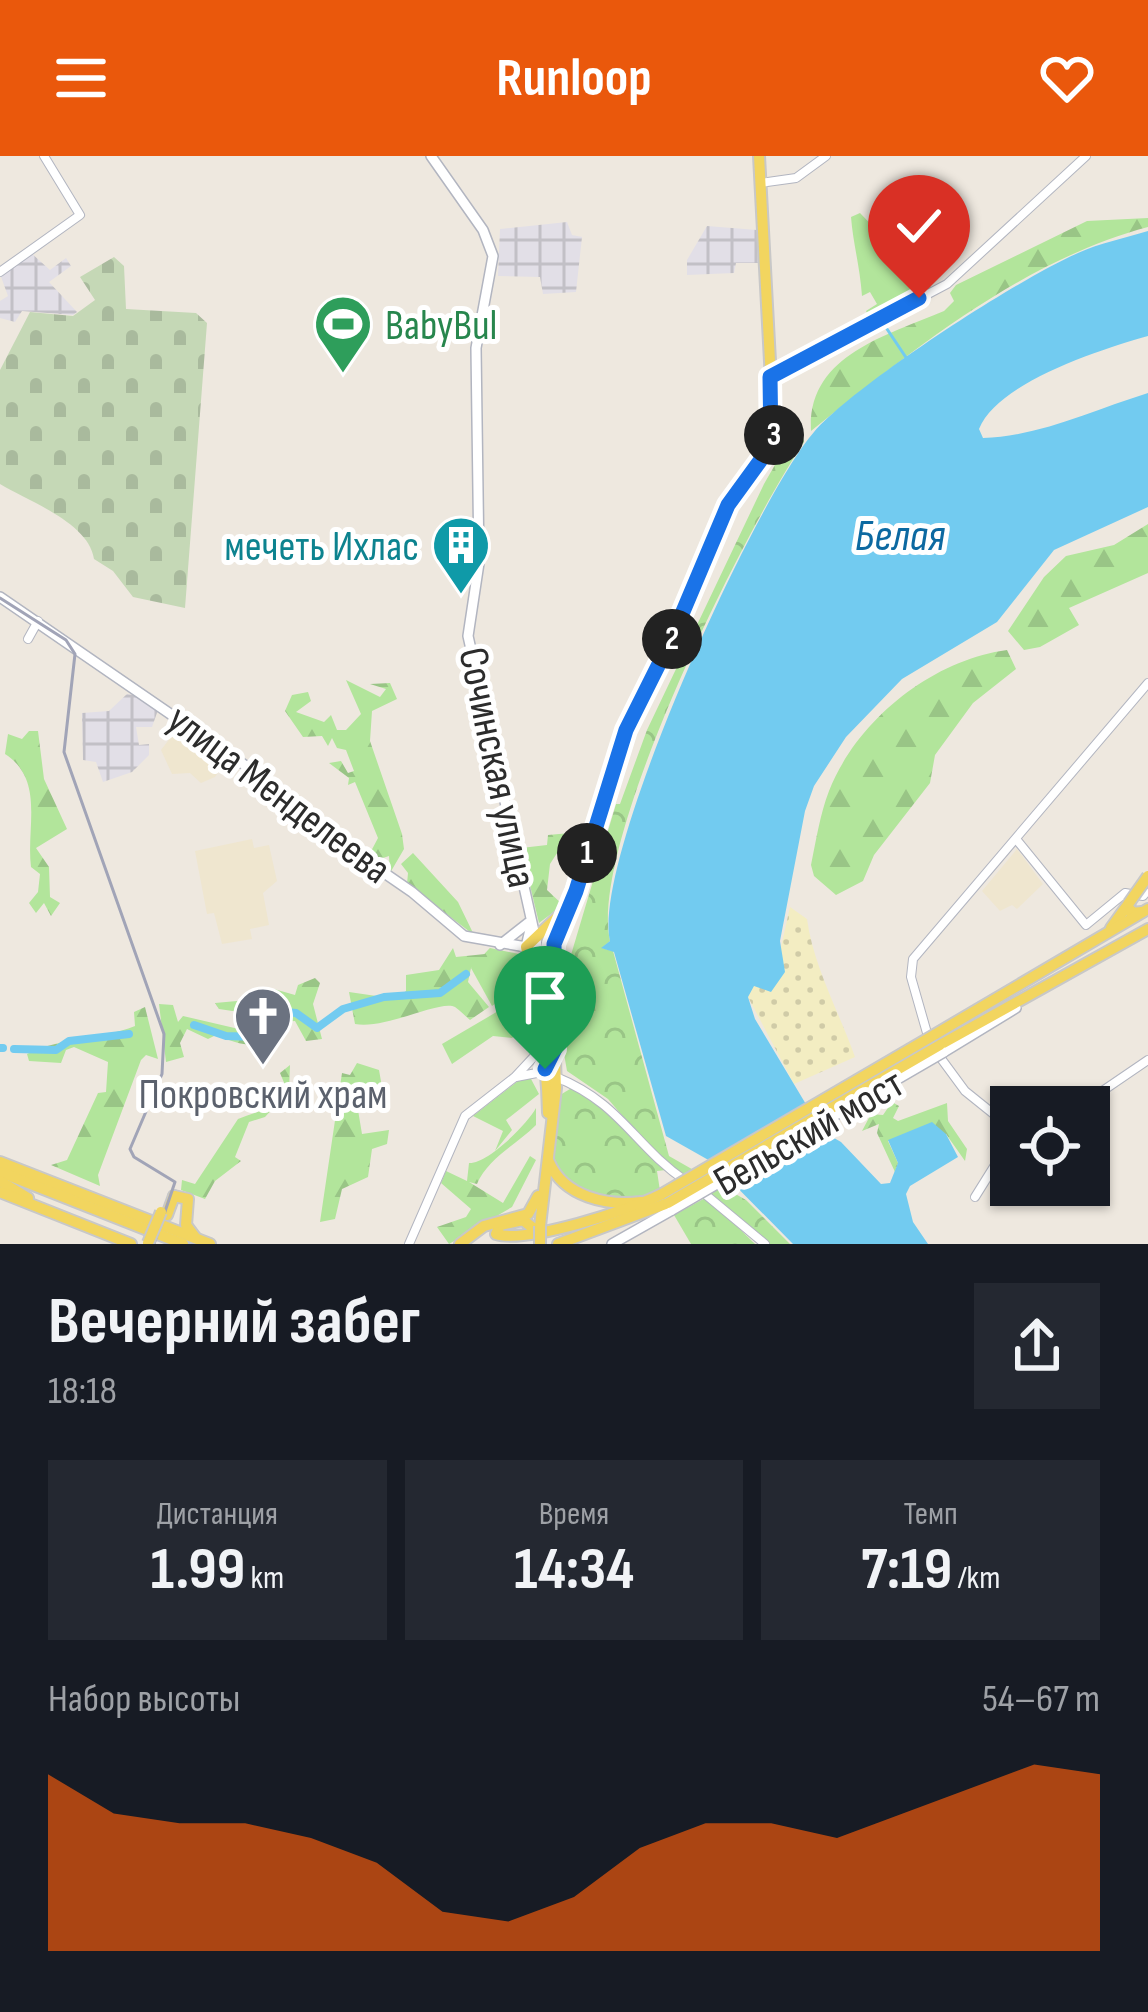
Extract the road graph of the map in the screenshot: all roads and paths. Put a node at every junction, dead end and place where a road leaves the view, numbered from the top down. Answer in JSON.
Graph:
{"nodes":[{"id":1,"x":44,"y":156,"type":"edge"},
{"id":2,"x":431,"y":156,"type":"edge"},
{"id":3,"x":759,"y":156,"type":"edge"},
{"id":4,"x":826,"y":156,"type":"edge"},
{"id":5,"x":1086,"y":156,"type":"edge"},
{"id":6,"x":760,"y":182,"type":"junction"},
{"id":7,"x":0,"y":272,"type":"edge"},
{"id":8,"x":770,"y":377,"type":"junction"},
{"id":9,"x":0,"y":599,"type":"edge"},
{"id":10,"x":38,"y":621,"type":"junction"},
{"id":11,"x":28,"y":639,"type":"dead end"},
{"id":12,"x":1148,"y":682,"type":"edge"},
{"id":13,"x":1016,"y":839,"type":"junction"},
{"id":14,"x":1148,"y":877,"type":"edge"},
{"id":15,"x":1148,"y":890,"type":"edge"},
{"id":16,"x":527,"y":894,"type":"junction"},
{"id":17,"x":573,"y":899,"type":"junction"},
{"id":18,"x":1129,"y":903,"type":"junction"},
{"id":19,"x":1148,"y":909,"type":"edge"},
{"id":20,"x":549,"y":926,"type":"junction"},
{"id":21,"x":1146,"y":930,"type":"edge"},
{"id":22,"x":1099,"y":938,"type":"junction"},
{"id":23,"x":531,"y":942,"type":"junction"},
{"id":24,"x":499,"y":945,"type":"junction"},
{"id":25,"x":530,"y":964,"type":"junction"},
{"id":26,"x":1060,"y":980,"type":"junction"},
{"id":27,"x":554,"y":1013,"type":"junction"},
{"id":28,"x":939,"y":1043,"type":"junction"},
{"id":29,"x":551,"y":1045,"type":"junction"},
{"id":30,"x":1148,"y":1060,"type":"edge"},
{"id":31,"x":548,"y":1071,"type":"junction"},
{"id":32,"x":515,"y":1078,"type":"junction"},
{"id":33,"x":578,"y":1085,"type":"junction"},
{"id":34,"x":1110,"y":1086,"type":"edge"},
{"id":35,"x":548,"y":1108,"type":"junction"},
{"id":36,"x":990,"y":1114,"type":"edge"},
{"id":37,"x":550,"y":1136,"type":"junction"},
{"id":38,"x":0,"y":1162,"type":"edge"},
{"id":39,"x":990,"y":1172,"type":"edge"},
{"id":40,"x":0,"y":1177,"type":"edge"},
{"id":41,"x":0,"y":1192,"type":"edge"},
{"id":42,"x":540,"y":1196,"type":"junction"},
{"id":43,"x":975,"y":1197,"type":"dead end"},
{"id":44,"x":665,"y":1201,"type":"junction"},
{"id":45,"x":187,"y":1216,"type":"junction"},
{"id":46,"x":163,"y":1217,"type":"junction"},
{"id":47,"x":64,"y":1218,"type":"junction"},
{"id":48,"x":639,"y":1227,"type":"junction"},
{"id":49,"x":571,"y":1228,"type":"junction"},
{"id":50,"x":583,"y":1235,"type":"junction"},
{"id":51,"x":537,"y":1236,"type":"edge"},
{"id":52,"x":518,"y":1240,"type":"junction"},
{"id":53,"x":204,"y":1242,"type":"edge"},
{"id":54,"x":131,"y":1244,"type":"edge"},
{"id":55,"x":151,"y":1244,"type":"edge"},
{"id":56,"x":183,"y":1244,"type":"edge"},
{"id":57,"x":410,"y":1244,"type":"edge"},
{"id":58,"x":460,"y":1244,"type":"edge"},
{"id":59,"x":504,"y":1244,"type":"edge"},
{"id":60,"x":558,"y":1244,"type":"edge"},
{"id":61,"x":612,"y":1244,"type":"edge"},
{"id":62,"x":763,"y":1244,"type":"edge"}],
"edges":[{"from":1,"to":7,"type":"street"},
{"from":2,"to":16,"type":"main road","name":"Сочинская улица"},
{"from":3,"to":6,"type":"main road"},
{"from":4,"to":6,"type":"street"},
{"from":5,"to":8,"type":"street"},
{"from":6,"to":8,"type":"main road"},
{"from":8,"to":17,"type":"main road"},
{"from":9,"to":10,"type":"main road","name":"улица Менделеева"},
{"from":10,"to":11,"type":"street"},
{"from":10,"to":24,"type":"main road","name":"улица Менделеева"},
{"from":12,"to":13,"type":"street"},
{"from":13,"to":15,"type":"street"},
{"from":13,"to":36,"type":"street"},
{"from":14,"to":18,"type":"main road","bridge":true},
{"from":16,"to":20,"type":"main road"},
{"from":16,"to":23,"type":"main road","name":"Сочинская улица"},
{"from":16,"to":24,"type":"main road"},
{"from":17,"to":20,"type":"main road"},
{"from":17,"to":27,"type":"main road"},
{"from":18,"to":19,"type":"main road"},
{"from":18,"to":22,"type":"main road"},
{"from":19,"to":22,"type":"main road"},
{"from":20,"to":23,"type":"main road"},
{"from":21,"to":26,"type":"main road"},
{"from":22,"to":28,"type":"main road"},
{"from":23,"to":24,"type":"main road","name":"улица Менделеева"},
{"from":23,"to":25,"type":"main road","name":"Сочинская улица"},
{"from":23,"to":27,"type":"main road","name":"Сочинская улица"},
{"from":24,"to":25,"type":"main road"},
{"from":25,"to":29,"type":"main road","name":"Сочинская улица"},
{"from":26,"to":28,"type":"main road"},
{"from":26,"to":28,"type":"main road"},
{"from":27,"to":29,"type":"main road","name":"Сочинская улица"},
{"from":28,"to":44,"type":"main road","name":"Бельский мост","bridge":true},
{"from":28,"to":44,"type":"main road","name":"Бельский мост","bridge":true},
{"from":28,"to":44,"type":"main road","name":"Бельский мост","bridge":true},
{"from":29,"to":31,"type":"main road","name":"Сочинская улица"},
{"from":29,"to":31,"type":"main road","name":"Сочинская улица"},
{"from":29,"to":32,"type":"street"},
{"from":29,"to":33,"type":"street"},
{"from":30,"to":34,"type":"street"},
{"from":31,"to":32,"type":"street"},
{"from":31,"to":33,"type":"street"},
{"from":31,"to":35,"type":"main road","name":"Сочинская улица"},
{"from":31,"to":37,"type":"main road","name":"Сочинская улица"},
{"from":32,"to":35,"type":"street"},
{"from":32,"to":57,"type":"street"},
{"from":33,"to":37,"type":"street"},
{"from":33,"to":62,"type":"street"},
{"from":35,"to":42,"type":"main road","name":"Сочинская улица"},
{"from":37,"to":42,"type":"main road","name":"Сочинская улица"},
{"from":37,"to":44,"type":"main road"},
{"from":38,"to":46,"type":"main road"},
{"from":39,"to":43,"type":"street"},
{"from":40,"to":47,"type":"main road"},
{"from":40,"to":56,"type":"main road"},
{"from":41,"to":47,"type":"main road"},
{"from":42,"to":49,"type":"main road"},
{"from":42,"to":51,"type":"main road","name":"Сочинская улица"},
{"from":42,"to":58,"type":"main road"},
{"from":44,"to":48,"type":"main road"},
{"from":44,"to":49,"type":"main road"},
{"from":44,"to":50,"type":"main road"},
{"from":45,"to":46,"type":"main road"},
{"from":45,"to":46,"type":"main road"},
{"from":45,"to":53,"type":"main road"},
{"from":46,"to":53,"type":"main road"},
{"from":46,"to":55,"type":"main road","bridge":true},
{"from":47,"to":54,"type":"main road"},
{"from":48,"to":50,"type":"main road"},
{"from":48,"to":61,"type":"main road"},
{"from":49,"to":52,"type":"main road"},
{"from":50,"to":51,"type":"main road"},
{"from":50,"to":60,"type":"main road"},
{"from":51,"to":52,"type":"main road"},
{"from":52,"to":59,"type":"main road"}]}
